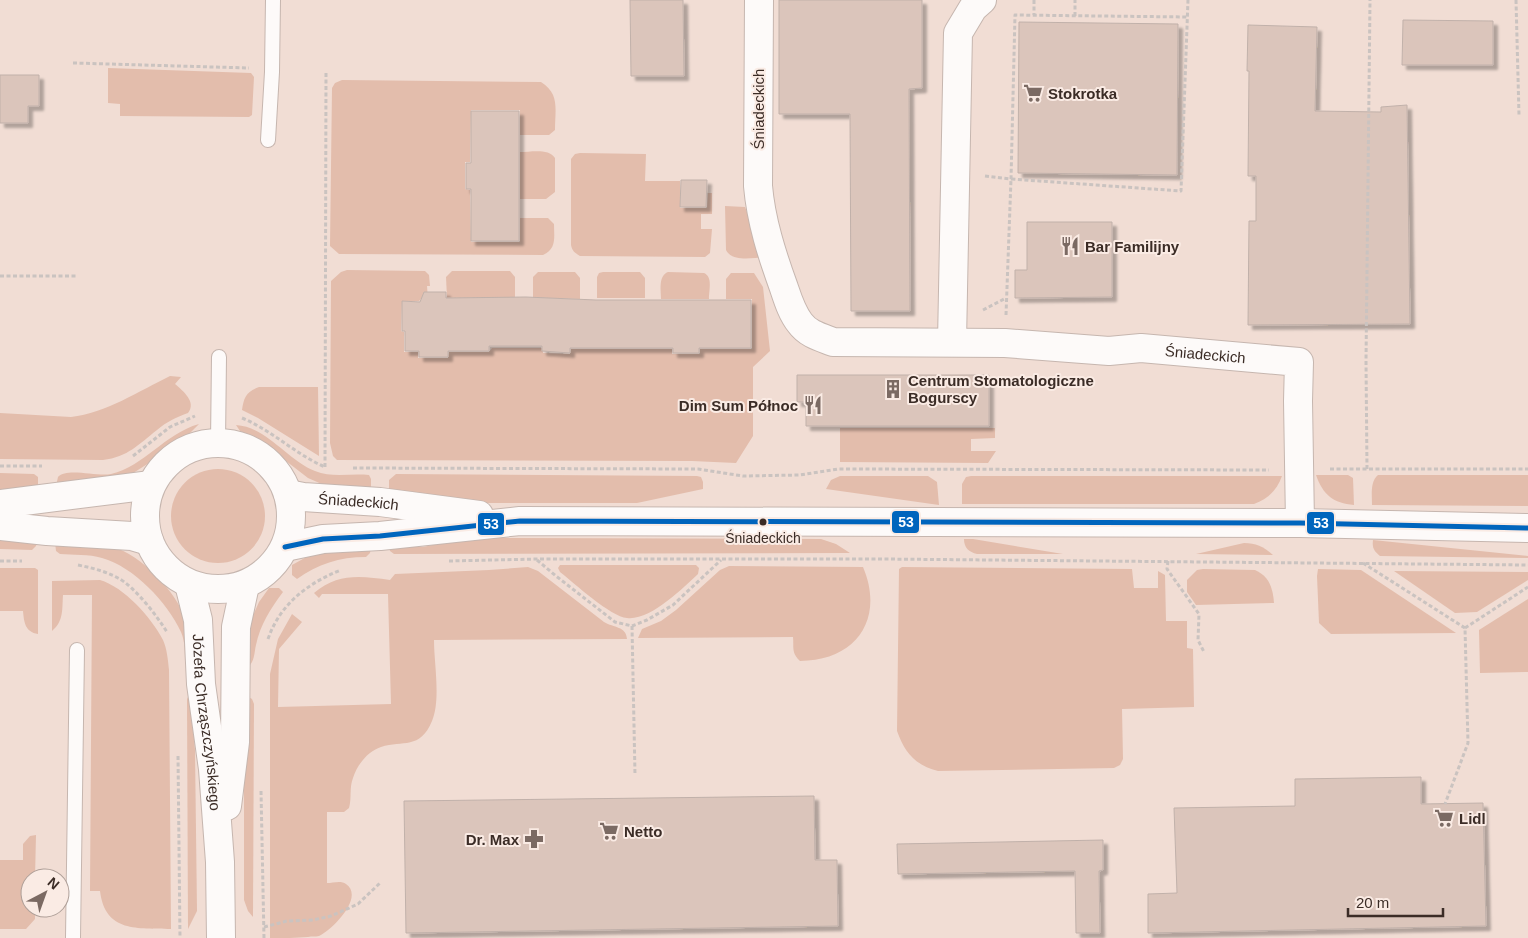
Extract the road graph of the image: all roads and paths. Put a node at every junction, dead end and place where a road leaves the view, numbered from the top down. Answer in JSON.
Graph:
{"nodes":[{"id":1,"x":273,"y":0,"type":"edge"},
{"id":2,"x":759,"y":0,"type":"edge"},
{"id":3,"x":982,"y":0,"type":"edge"},
{"id":4,"x":1034,"y":0,"type":"edge"},
{"id":5,"x":1075,"y":0,"type":"edge"},
{"id":6,"x":1188,"y":0,"type":"edge"},
{"id":7,"x":1370,"y":0,"type":"edge"},
{"id":8,"x":1516,"y":0,"type":"edge"},
{"id":9,"x":1034,"y":15,"type":"junction"},
{"id":10,"x":1075,"y":16,"type":"junction"},
{"id":11,"x":1187,"y":17,"type":"junction"},
{"id":12,"x":73,"y":63,"type":"dead end"},
{"id":13,"x":272,"y":72,"type":"junction"},
{"id":14,"x":326,"y":72,"type":"dead end"},
{"id":15,"x":1519,"y":115,"type":"dead end"},
{"id":16,"x":268,"y":140,"type":"dead end"},
{"id":17,"x":983,"y":176,"type":"dead end"},
{"id":18,"x":1011,"y":179,"type":"junction"},
{"id":19,"x":0,"y":276,"type":"edge"},
{"id":20,"x":78,"y":276,"type":"dead end"},
{"id":21,"x":952,"y":342,"type":"junction"},
{"id":22,"x":1005,"y":343,"type":"junction"},
{"id":23,"x":219,"y":357,"type":"dead end"},
{"id":24,"x":203,"y":415,"type":"dead end"},
{"id":25,"x":237,"y":416,"type":"dead end"},
{"id":26,"x":218,"y":442,"type":"junction"},
{"id":27,"x":129,"y":459,"type":"dead end"},
{"id":28,"x":0,"y":466,"type":"edge"},
{"id":29,"x":48,"y":466,"type":"dead end"},
{"id":30,"x":325,"y":467,"type":"junction"},
{"id":31,"x":334,"y":467,"type":"dead end"},
{"id":32,"x":352,"y":468,"type":"dead end"},
{"id":33,"x":1367,"y":469,"type":"junction"},
{"id":34,"x":1528,"y":469,"type":"edge"},
{"id":35,"x":1300,"y":470,"type":"junction"},
{"id":36,"x":151,"y":485,"type":"junction"},
{"id":37,"x":288,"y":494,"type":"junction"},
{"id":38,"x":0,"y":504,"type":"edge"},
{"id":39,"x":520,"y":521,"type":"junction"},
{"id":40,"x":1300,"y":523,"type":"junction"},
{"id":41,"x":0,"y":526,"type":"edge"},
{"id":42,"x":1528,"y":528,"type":"edge"},
{"id":43,"x":149,"y":541,"type":"junction"},
{"id":44,"x":285,"y":547,"type":"junction"},
{"id":45,"x":537,"y":559,"type":"junction"},
{"id":46,"x":722,"y":559,"type":"junction"},
{"id":47,"x":0,"y":561,"type":"edge"},
{"id":48,"x":28,"y":561,"type":"dead end"},
{"id":49,"x":1168,"y":561,"type":"junction"},
{"id":50,"x":447,"y":562,"type":"dead end"},
{"id":51,"x":1362,"y":563,"type":"junction"},
{"id":52,"x":76,"y":565,"type":"dead end"},
{"id":53,"x":1528,"y":565,"type":"edge"},
{"id":54,"x":345,"y":568,"type":"dead end"},
{"id":55,"x":189,"y":584,"type":"junction"},
{"id":56,"x":245,"y":584,"type":"junction"},
{"id":57,"x":1528,"y":587,"type":"edge"},
{"id":58,"x":632,"y":626,"type":"junction"},
{"id":59,"x":1465,"y":628,"type":"junction"},
{"id":60,"x":170,"y":637,"type":"dead end"},
{"id":61,"x":267,"y":644,"type":"dead end"},
{"id":62,"x":77,"y":650,"type":"dead end"},
{"id":63,"x":1204,"y":652,"type":"dead end"},
{"id":64,"x":178,"y":753,"type":"dead end"},
{"id":65,"x":635,"y":775,"type":"dead end"},
{"id":66,"x":261,"y":782,"type":"dead end"},
{"id":67,"x":1445,"y":804,"type":"dead end"},
{"id":68,"x":220,"y":862,"type":"junction"},
{"id":69,"x":380,"y":883,"type":"dead end"},
{"id":70,"x":264,"y":928,"type":"junction"},
{"id":71,"x":73,"y":938,"type":"edge"},
{"id":72,"x":180,"y":938,"type":"edge"},
{"id":73,"x":221,"y":938,"type":"edge"},
{"id":74,"x":264,"y":938,"type":"edge"}],
"edges":[{"from":1,"to":13,"type":"lane"},
{"from":2,"to":21,"type":"street","name":"Śniadeckich"},
{"from":3,"to":21,"type":"street"},
{"from":4,"to":9,"type":"path"},
{"from":5,"to":10,"type":"path"},
{"from":6,"to":11,"type":"path"},
{"from":7,"to":33,"type":"path"},
{"from":8,"to":15,"type":"path"},
{"from":9,"to":10,"type":"path"},
{"from":9,"to":18,"type":"path"},
{"from":10,"to":11,"type":"path"},
{"from":11,"to":18,"type":"path"},
{"from":12,"to":13,"type":"path"},
{"from":13,"to":16,"type":"lane"},
{"from":14,"to":30,"type":"path"},
{"from":17,"to":18,"type":"path"},
{"from":18,"to":22,"type":"path"},
{"from":19,"to":20,"type":"path"},
{"from":21,"to":22,"type":"street","name":"Śniadeckich"},
{"from":22,"to":35,"type":"street","name":"Śniadeckich"},
{"from":23,"to":26,"type":"lane"},
{"from":24,"to":27,"type":"path"},
{"from":25,"to":30,"type":"path"},
{"from":26,"to":36,"type":"street"},
{"from":26,"to":37,"type":"street"},
{"from":28,"to":29,"type":"path"},
{"from":30,"to":31,"type":"path"},
{"from":32,"to":35,"type":"path"},
{"from":33,"to":34,"type":"path"},
{"from":33,"to":35,"type":"path"},
{"from":35,"to":40,"type":"street","name":"Śniadeckich"},
{"from":36,"to":38,"type":"street"},
{"from":36,"to":43,"type":"street"},
{"from":37,"to":39,"type":"street","name":"Śniadeckich"},
{"from":37,"to":44,"type":"street"},
{"from":39,"to":40,"type":"street","name":"Śniadeckich"},
{"from":39,"to":44,"type":"street","name":"Śniadeckich"},
{"from":40,"to":42,"type":"street","name":"Śniadeckich"},
{"from":41,"to":43,"type":"street"},
{"from":43,"to":55,"type":"street"},
{"from":44,"to":56,"type":"street"},
{"from":45,"to":46,"type":"path"},
{"from":45,"to":50,"type":"path"},
{"from":45,"to":58,"type":"path"},
{"from":46,"to":49,"type":"path"},
{"from":46,"to":58,"type":"path"},
{"from":47,"to":48,"type":"path"},
{"from":49,"to":51,"type":"path"},
{"from":49,"to":63,"type":"path"},
{"from":51,"to":53,"type":"path"},
{"from":51,"to":59,"type":"path"},
{"from":52,"to":60,"type":"path"},
{"from":54,"to":61,"type":"path"},
{"from":55,"to":56,"type":"street"},
{"from":55,"to":68,"type":"street","name":"Józefa Chrząszczyńskiego"},
{"from":56,"to":68,"type":"street","name":"Józefa Chrząszczyńskiego"},
{"from":57,"to":59,"type":"path"},
{"from":58,"to":65,"type":"path"},
{"from":59,"to":67,"type":"path"},
{"from":62,"to":71,"type":"lane"},
{"from":64,"to":72,"type":"path"},
{"from":66,"to":70,"type":"path"},
{"from":68,"to":73,"type":"street","name":"Józefa Chrząszczyńskiego"},
{"from":69,"to":70,"type":"path"},
{"from":70,"to":74,"type":"path"}]}
